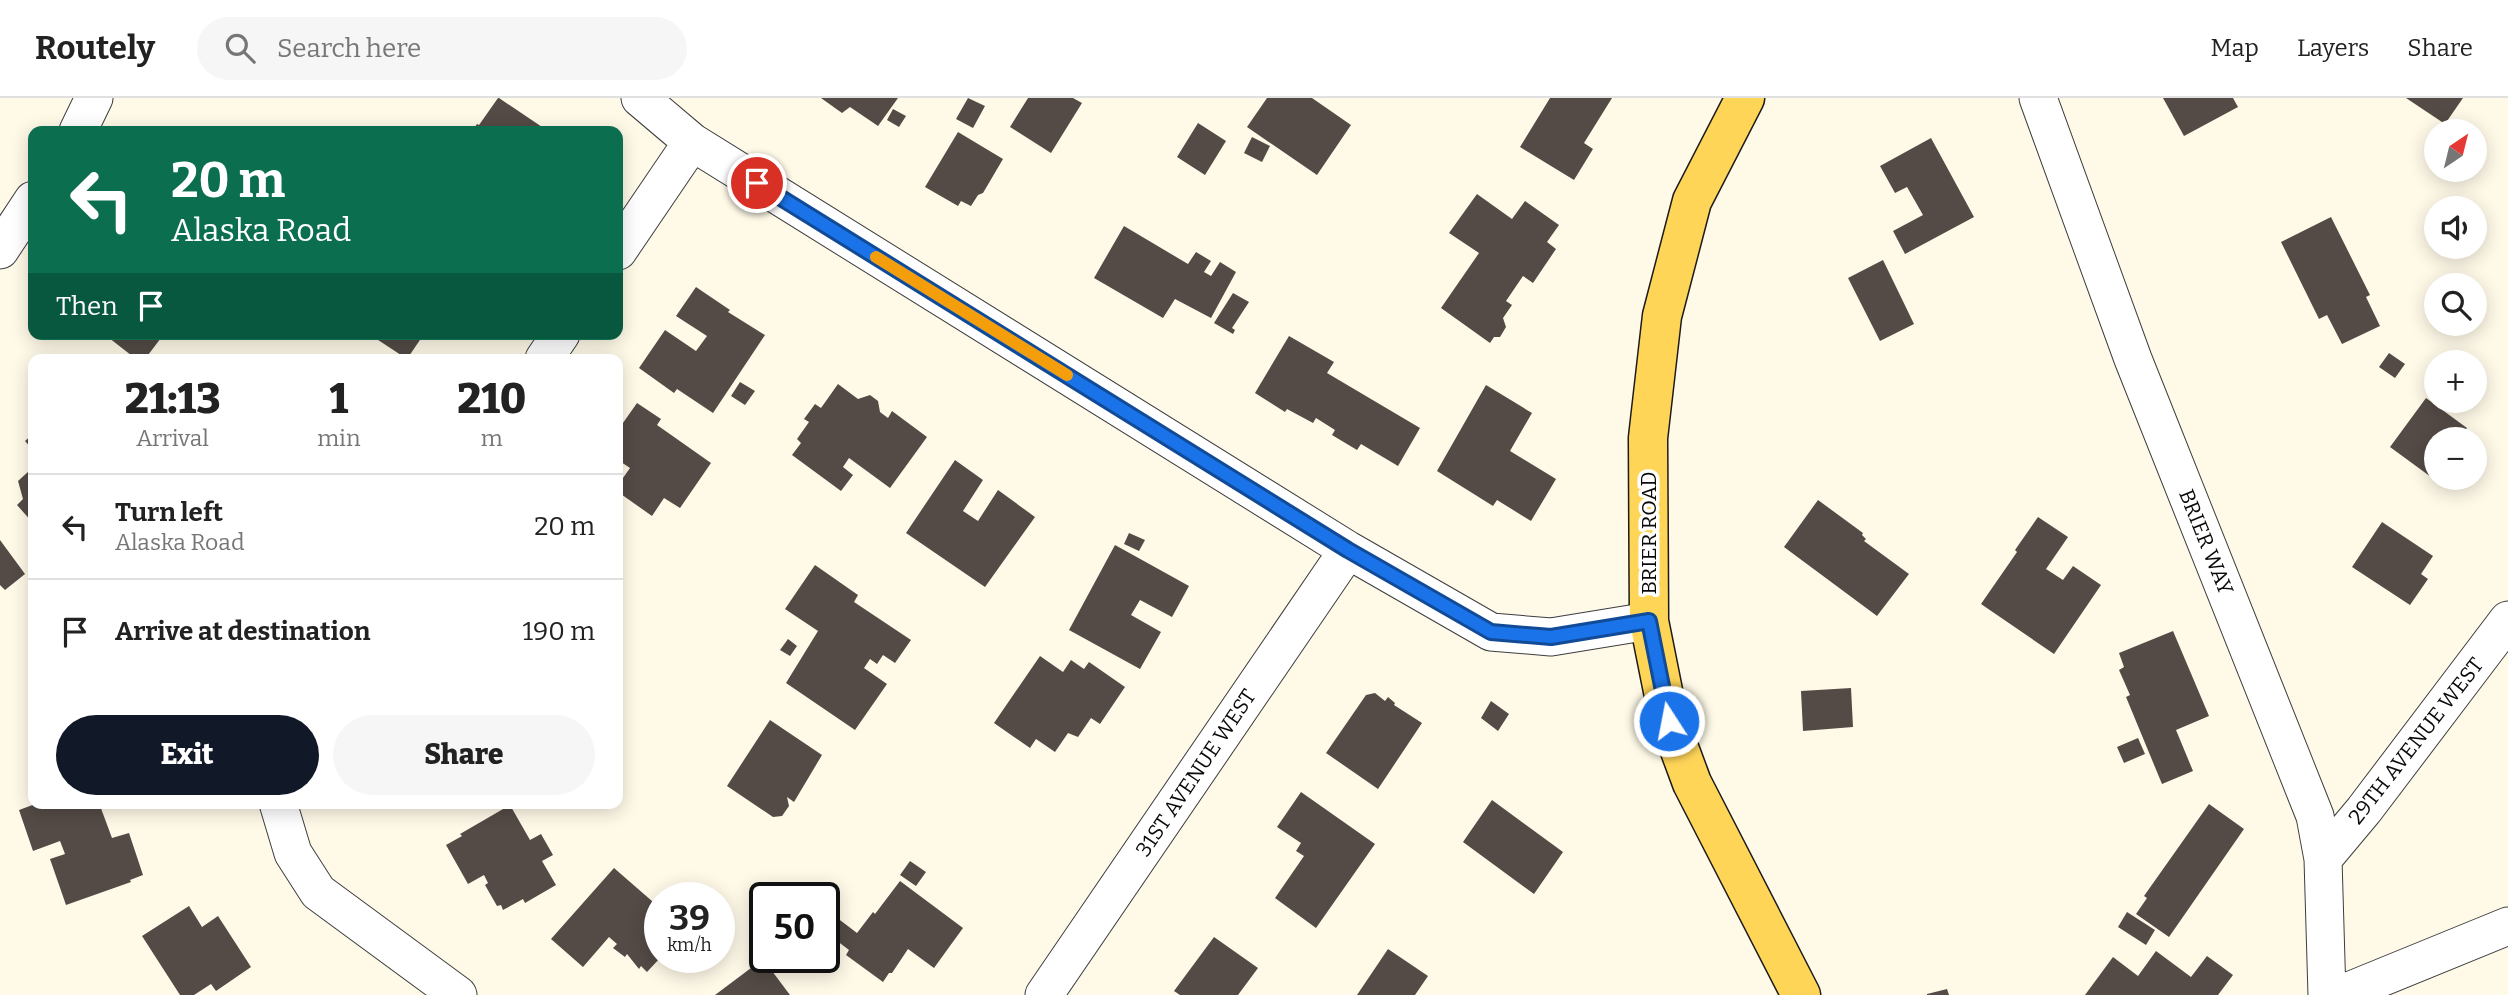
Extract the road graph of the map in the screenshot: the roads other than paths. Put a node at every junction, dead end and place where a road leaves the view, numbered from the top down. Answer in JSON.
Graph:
{"nodes":[{"id":1,"x":94,"y":98,"type":"edge"},
{"id":2,"x":640,"y":98,"type":"edge"},
{"id":3,"x":1745,"y":98,"type":"edge"},
{"id":4,"x":2038,"y":98,"type":"edge"},
{"id":5,"x":80,"y":126,"type":"edge"},
{"id":6,"x":692,"y":142,"type":"junction"},
{"id":7,"x":28,"y":208,"type":"edge"},
{"id":8,"x":623,"y":244,"type":"edge"},
{"id":9,"x":0,"y":250,"type":"edge"},
{"id":10,"x":1348,"y":550,"type":"junction"},
{"id":11,"x":2508,"y":620,"type":"edge"},
{"id":12,"x":1649,"y":621,"type":"junction"},
{"id":13,"x":280,"y":809,"type":"edge"},
{"id":14,"x":2323,"y":859,"type":"junction"},
{"id":15,"x":2508,"y":926,"type":"edge"},
{"id":16,"x":458,"y":995,"type":"edge"},
{"id":17,"x":1044,"y":995,"type":"edge"},
{"id":18,"x":1801,"y":995,"type":"edge"},
{"id":19,"x":2326,"y":995,"type":"edge"},
{"id":20,"x":2339,"y":995,"type":"edge"}],
"edges":[{"from":1,"to":5,"type":"street"},
{"from":2,"to":6,"type":"street"},
{"from":3,"to":12,"type":"main road","name":"BRIER ROAD"},
{"from":4,"to":14,"type":"street","name":"BRIER WAY"},
{"from":6,"to":8,"type":"street"},
{"from":6,"to":10,"type":"street"},
{"from":7,"to":9,"type":"street"},
{"from":10,"to":12,"type":"street"},
{"from":10,"to":17,"type":"street","name":"31ST AVENUE WEST"},
{"from":11,"to":14,"type":"street","name":"29TH AVENUE WEST"},
{"from":12,"to":18,"type":"main road","name":"BRIER ROAD"},
{"from":13,"to":16,"type":"street"},
{"from":14,"to":19,"type":"street","name":"BRIER WAY"},
{"from":15,"to":20,"type":"street"}]}
